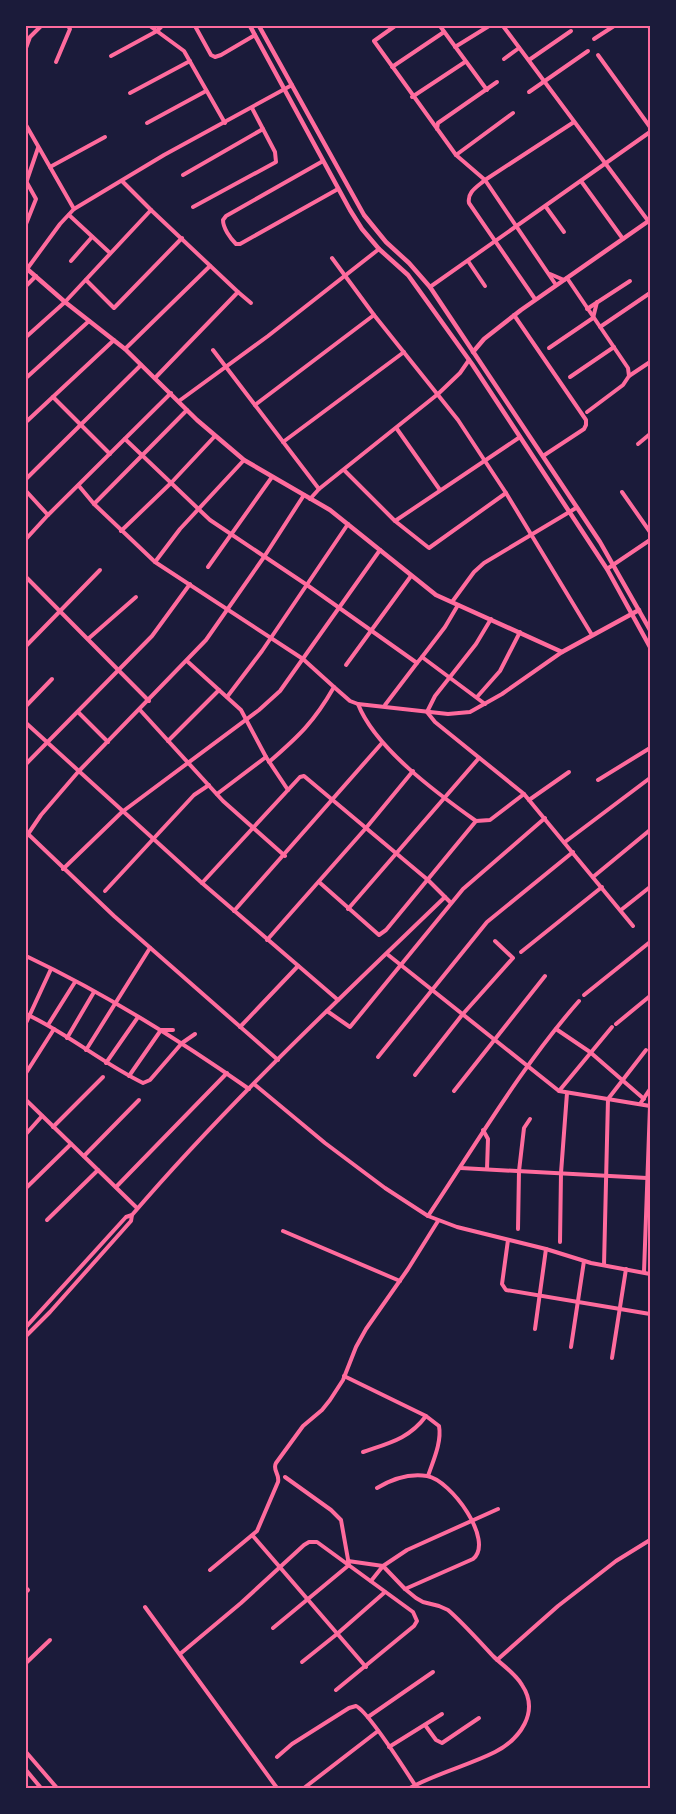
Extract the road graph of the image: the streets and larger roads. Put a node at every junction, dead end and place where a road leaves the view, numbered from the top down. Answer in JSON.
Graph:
{"nodes":[{"id":1,"x":41,"y":26,"type":"edge"},
{"id":2,"x":68,"y":26,"type":"edge"},
{"id":3,"x":150,"y":26,"type":"edge"},
{"id":4,"x":162,"y":26,"type":"edge"},
{"id":5,"x":195,"y":26,"type":"edge"},
{"id":6,"x":250,"y":26,"type":"edge"},
{"id":7,"x":259,"y":26,"type":"edge"},
{"id":8,"x":395,"y":26,"type":"edge"},
{"id":9,"x":440,"y":26,"type":"edge"},
{"id":10,"x":489,"y":26,"type":"edge"},
{"id":11,"x":503,"y":26,"type":"edge"},
{"id":12,"x":614,"y":26,"type":"edge"},
{"id":13,"x":157,"y":31,"type":"junction"},
{"id":14,"x":571,"y":31,"type":"dead end"},
{"id":15,"x":444,"y":32,"type":"junction"},
{"id":16,"x":255,"y":34,"type":"junction"},
{"id":17,"x":594,"y":39,"type":"dead end"},
{"id":18,"x":455,"y":47,"type":"junction"},
{"id":19,"x":26,"y":48,"type":"edge"},
{"id":20,"x":519,"y":48,"type":"junction"},
{"id":21,"x":588,"y":51,"type":"dead end"},
{"id":22,"x":598,"y":55,"type":"dead end"},
{"id":23,"x":111,"y":56,"type":"dead end"},
{"id":24,"x":504,"y":59,"type":"dead end"},
{"id":25,"x":529,"y":60,"type":"junction"},
{"id":26,"x":190,"y":61,"type":"junction"},
{"id":27,"x":56,"y":62,"type":"dead end"},
{"id":28,"x":465,"y":62,"type":"junction"},
{"id":29,"x":392,"y":67,"type":"junction"},
{"id":30,"x":544,"y":81,"type":"junction"},
{"id":31,"x":496,"y":82,"type":"dead end"},
{"id":32,"x":292,"y":85,"type":"junction"},
{"id":33,"x":284,"y":90,"type":"junction"},
{"id":34,"x":487,"y":90,"type":"junction"},
{"id":35,"x":206,"y":91,"type":"junction"},
{"id":36,"x":529,"y":92,"type":"dead end"},
{"id":37,"x":130,"y":93,"type":"dead end"},
{"id":38,"x":412,"y":97,"type":"junction"},
{"id":39,"x":252,"y":108,"type":"junction"},
{"id":40,"x":513,"y":113,"type":"dead end"},
{"id":41,"x":575,"y":122,"type":"junction"},
{"id":42,"x":147,"y":123,"type":"dead end"},
{"id":43,"x":225,"y":123,"type":"junction"},
{"id":44,"x":26,"y":125,"type":"edge"},
{"id":45,"x":651,"y":127,"type":"edge"},
{"id":46,"x":263,"y":129,"type":"junction"},
{"id":47,"x":437,"y":129,"type":"junction"},
{"id":48,"x":651,"y":132,"type":"edge"},
{"id":49,"x":105,"y":137,"type":"dead end"},
{"id":50,"x":38,"y":147,"type":"junction"},
{"id":51,"x":456,"y":155,"type":"junction"},
{"id":52,"x":322,"y":161,"type":"junction"},
{"id":53,"x":606,"y":162,"type":"junction"},
{"id":54,"x":50,"y":167,"type":"junction"},
{"id":55,"x":183,"y":175,"type":"dead end"},
{"id":56,"x":485,"y":180,"type":"junction"},
{"id":57,"x":122,"y":181,"type":"junction"},
{"id":58,"x":581,"y":181,"type":"junction"},
{"id":59,"x":26,"y":182,"type":"edge"},
{"id":60,"x":338,"y":189,"type":"junction"},
{"id":61,"x":194,"y":207,"type":"dead end"},
{"id":62,"x":546,"y":207,"type":"junction"},
{"id":63,"x":75,"y":209,"type":"junction"},
{"id":64,"x":151,"y":210,"type":"junction"},
{"id":65,"x":69,"y":215,"type":"junction"},
{"id":66,"x":650,"y":221,"type":"edge"},
{"id":67,"x":26,"y":224,"type":"edge"},
{"id":68,"x":517,"y":226,"type":"junction"},
{"id":69,"x":564,"y":232,"type":"dead end"},
{"id":70,"x":92,"y":237,"type":"junction"},
{"id":71,"x":182,"y":238,"type":"junction"},
{"id":72,"x":623,"y":239,"type":"junction"},
{"id":73,"x":386,"y":242,"type":"junction"},
{"id":74,"x":495,"y":242,"type":"junction"},
{"id":75,"x":379,"y":249,"type":"junction"},
{"id":76,"x":110,"y":254,"type":"junction"},
{"id":77,"x":332,"y":258,"type":"dead end"},
{"id":78,"x":70,"y":261,"type":"dead end"},
{"id":79,"x":468,"y":261,"type":"junction"},
{"id":80,"x":210,"y":266,"type":"junction"},
{"id":81,"x":26,"y":268,"type":"edge"},
{"id":82,"x":549,"y":274,"type":"junction"},
{"id":83,"x":36,"y":276,"type":"junction"},
{"id":84,"x":346,"y":276,"type":"junction"},
{"id":85,"x":565,"y":279,"type":"junction"},
{"id":86,"x":85,"y":280,"type":"junction"},
{"id":87,"x":630,"y":281,"type":"dead end"},
{"id":88,"x":556,"y":285,"type":"junction"},
{"id":89,"x":26,"y":286,"type":"edge"},
{"id":90,"x":484,"y":286,"type":"dead end"},
{"id":91,"x":430,"y":287,"type":"junction"},
{"id":92,"x":238,"y":292,"type":"junction"},
{"id":93,"x":651,"y":293,"type":"edge"},
{"id":94,"x":536,"y":299,"type":"junction"},
{"id":95,"x":65,"y":302,"type":"junction"},
{"id":96,"x":597,"y":302,"type":"junction"},
{"id":97,"x":251,"y":303,"type":"dead end"},
{"id":98,"x":587,"y":309,"type":"junction"},
{"id":99,"x":374,"y":315,"type":"junction"},
{"id":100,"x":514,"y":315,"type":"junction"},
{"id":101,"x":593,"y":318,"type":"junction"},
{"id":102,"x":89,"y":321,"type":"junction"},
{"id":103,"x":600,"y":327,"type":"junction"},
{"id":104,"x":26,"y":337,"type":"edge"},
{"id":105,"x":114,"y":340,"type":"junction"},
{"id":106,"x":614,"y":347,"type":"junction"},
{"id":107,"x":549,"y":348,"type":"dead end"},
{"id":108,"x":125,"y":349,"type":"junction"},
{"id":109,"x":213,"y":350,"type":"dead end"},
{"id":110,"x":404,"y":352,"type":"junction"},
{"id":111,"x":473,"y":352,"type":"junction"},
{"id":112,"x":469,"y":360,"type":"junction"},
{"id":113,"x":141,"y":365,"type":"junction"},
{"id":114,"x":650,"y":365,"type":"edge"},
{"id":115,"x":226,"y":367,"type":"junction"},
{"id":116,"x":629,"y":376,"type":"junction"},
{"id":117,"x":570,"y":377,"type":"dead end"},
{"id":118,"x":26,"y":378,"type":"edge"},
{"id":119,"x":155,"y":378,"type":"junction"},
{"id":120,"x":171,"y":393,"type":"junction"},
{"id":121,"x":438,"y":394,"type":"junction"},
{"id":122,"x":53,"y":397,"type":"junction"},
{"id":123,"x":179,"y":401,"type":"junction"},
{"id":124,"x":255,"y":405,"type":"junction"},
{"id":125,"x":187,"y":410,"type":"junction"},
{"id":126,"x":586,"y":412,"type":"dead end"},
{"id":127,"x":26,"y":422,"type":"edge"},
{"id":128,"x":81,"y":425,"type":"junction"},
{"id":129,"x":397,"y":429,"type":"junction"},
{"id":130,"x":651,"y":434,"type":"edge"},
{"id":131,"x":215,"y":436,"type":"junction"},
{"id":132,"x":520,"y":437,"type":"junction"},
{"id":133,"x":125,"y":439,"type":"junction"},
{"id":134,"x":283,"y":442,"type":"junction"},
{"id":135,"x":638,"y":444,"type":"dead end"},
{"id":136,"x":110,"y":454,"type":"junction"},
{"id":137,"x":143,"y":456,"type":"junction"},
{"id":138,"x":543,"y":456,"type":"junction"},
{"id":139,"x":484,"y":459,"type":"junction"},
{"id":140,"x":244,"y":460,"type":"junction"},
{"id":141,"x":344,"y":470,"type":"junction"},
{"id":142,"x":272,"y":477,"type":"junction"},
{"id":143,"x":26,"y":479,"type":"edge"},
{"id":144,"x":171,"y":483,"type":"junction"},
{"id":145,"x":78,"y":486,"type":"junction"},
{"id":146,"x":319,"y":489,"type":"junction"},
{"id":147,"x":440,"y":490,"type":"junction"},
{"id":148,"x":26,"y":491,"type":"edge"},
{"id":149,"x":622,"y":492,"type":"dead end"},
{"id":150,"x":507,"y":493,"type":"junction"},
{"id":151,"x":303,"y":495,"type":"junction"},
{"id":152,"x":310,"y":499,"type":"junction"},
{"id":153,"x":94,"y":504,"type":"junction"},
{"id":154,"x":576,"y":508,"type":"junction"},
{"id":155,"x":198,"y":510,"type":"junction"},
{"id":156,"x":569,"y":511,"type":"junction"},
{"id":157,"x":48,"y":515,"type":"junction"},
{"id":158,"x":395,"y":521,"type":"junction"},
{"id":159,"x":349,"y":524,"type":"junction"},
{"id":160,"x":121,"y":531,"type":"junction"},
{"id":161,"x":651,"y":532,"type":"edge"},
{"id":162,"x":230,"y":534,"type":"junction"},
{"id":163,"x":531,"y":534,"type":"junction"},
{"id":164,"x":26,"y":539,"type":"edge"},
{"id":165,"x":651,"y":540,"type":"edge"},
{"id":166,"x":380,"y":549,"type":"junction"},
{"id":167,"x":264,"y":557,"type":"junction"},
{"id":168,"x":155,"y":562,"type":"junction"},
{"id":169,"x":614,"y":565,"type":"junction"},
{"id":170,"x":208,"y":567,"type":"dead end"},
{"id":171,"x":607,"y":569,"type":"junction"},
{"id":172,"x":100,"y":570,"type":"dead end"},
{"id":173,"x":411,"y":576,"type":"junction"},
{"id":174,"x":26,"y":577,"type":"edge"},
{"id":175,"x":190,"y":584,"type":"junction"},
{"id":176,"x":307,"y":585,"type":"junction"},
{"id":177,"x":136,"y":597,"type":"dead end"},
{"id":178,"x":452,"y":602,"type":"junction"},
{"id":179,"x":458,"y":605,"type":"junction"},
{"id":180,"x":227,"y":608,"type":"junction"},
{"id":181,"x":339,"y":608,"type":"junction"},
{"id":182,"x":639,"y":610,"type":"junction"},
{"id":183,"x":59,"y":612,"type":"junction"},
{"id":184,"x":632,"y":614,"type":"junction"},
{"id":185,"x":491,"y":618,"type":"junction"},
{"id":186,"x":651,"y":630,"type":"edge"},
{"id":187,"x":372,"y":631,"type":"junction"},
{"id":188,"x":520,"y":632,"type":"junction"},
{"id":189,"x":592,"y":635,"type":"junction"},
{"id":190,"x":271,"y":637,"type":"junction"},
{"id":191,"x":88,"y":639,"type":"junction"},
{"id":192,"x":26,"y":646,"type":"edge"},
{"id":193,"x":651,"y":647,"type":"edge"},
{"id":194,"x":562,"y":652,"type":"junction"},
{"id":195,"x":422,"y":657,"type":"junction"},
{"id":196,"x":303,"y":659,"type":"junction"},
{"id":197,"x":187,"y":661,"type":"junction"},
{"id":198,"x":417,"y":663,"type":"junction"},
{"id":199,"x":346,"y":666,"type":"dead end"},
{"id":200,"x":118,"y":670,"type":"junction"},
{"id":201,"x":450,"y":677,"type":"junction"},
{"id":202,"x":52,"y":679,"type":"dead end"},
{"id":203,"x":334,"y":687,"type":"junction"},
{"id":204,"x":219,"y":690,"type":"junction"},
{"id":205,"x":226,"y":697,"type":"junction"},
{"id":206,"x":477,"y":697,"type":"junction"},
{"id":207,"x":149,"y":701,"type":"junction"},
{"id":208,"x":358,"y":704,"type":"junction"},
{"id":209,"x":485,"y":704,"type":"junction"},
{"id":210,"x":26,"y":706,"type":"edge"},
{"id":211,"x":385,"y":706,"type":"junction"},
{"id":212,"x":140,"y":710,"type":"junction"},
{"id":213,"x":78,"y":712,"type":"junction"},
{"id":214,"x":427,"y":712,"type":"junction"},
{"id":215,"x":246,"y":718,"type":"junction"},
{"id":216,"x":26,"y":723,"type":"edge"},
{"id":217,"x":168,"y":741,"type":"junction"},
{"id":218,"x":108,"y":742,"type":"junction"},
{"id":219,"x":46,"y":743,"type":"junction"},
{"id":220,"x":382,"y":743,"type":"junction"},
{"id":221,"x":651,"y":748,"type":"edge"},
{"id":222,"x":266,"y":757,"type":"junction"},
{"id":223,"x":479,"y":758,"type":"junction"},
{"id":224,"x":188,"y":761,"type":"junction"},
{"id":225,"x":269,"y":762,"type":"junction"},
{"id":226,"x":26,"y":764,"type":"edge"},
{"id":227,"x":413,"y":771,"type":"junction"},
{"id":228,"x":78,"y":772,"type":"junction"},
{"id":229,"x":569,"y":772,"type":"dead end"},
{"id":230,"x":651,"y":778,"type":"edge"},
{"id":231,"x":598,"y":780,"type":"dead end"},
{"id":232,"x":209,"y":785,"type":"junction"},
{"id":233,"x":288,"y":790,"type":"junction"},
{"id":234,"x":217,"y":794,"type":"junction"},
{"id":235,"x":524,"y":794,"type":"junction"},
{"id":236,"x":445,"y":797,"type":"junction"},
{"id":237,"x":529,"y":800,"type":"junction"},
{"id":238,"x":333,"y":801,"type":"junction"},
{"id":239,"x":122,"y":812,"type":"junction"},
{"id":240,"x":545,"y":819,"type":"junction"},
{"id":241,"x":476,"y":821,"type":"junction"},
{"id":242,"x":253,"y":828,"type":"junction"},
{"id":243,"x":366,"y":828,"type":"junction"},
{"id":244,"x":651,"y":830,"type":"edge"},
{"id":245,"x":26,"y":834,"type":"edge"},
{"id":246,"x":152,"y":838,"type":"junction"},
{"id":247,"x":566,"y":842,"type":"junction"},
{"id":248,"x":573,"y":852,"type":"junction"},
{"id":249,"x":285,"y":855,"type":"junction"},
{"id":250,"x":397,"y":855,"type":"junction"},
{"id":251,"x":63,"y":869,"type":"junction"},
{"id":252,"x":594,"y":877,"type":"junction"},
{"id":253,"x":428,"y":880,"type":"junction"},
{"id":254,"x":319,"y":882,"type":"junction"},
{"id":255,"x":202,"y":883,"type":"junction"},
{"id":256,"x":651,"y":886,"type":"edge"},
{"id":257,"x":602,"y":887,"type":"junction"},
{"id":258,"x":105,"y":891,"type":"dead end"},
{"id":259,"x":445,"y":897,"type":"junction"},
{"id":260,"x":450,"y":902,"type":"junction"},
{"id":261,"x":348,"y":909,"type":"junction"},
{"id":262,"x":621,"y":910,"type":"junction"},
{"id":263,"x":234,"y":911,"type":"junction"},
{"id":264,"x":633,"y":926,"type":"dead end"},
{"id":265,"x":267,"y":940,"type":"junction"},
{"id":266,"x":495,"y":941,"type":"dead end"},
{"id":267,"x":650,"y":944,"type":"edge"},
{"id":268,"x":150,"y":948,"type":"junction"},
{"id":269,"x":521,"y":952,"type":"dead end"},
{"id":270,"x":387,"y":954,"type":"junction"},
{"id":271,"x":26,"y":957,"type":"edge"},
{"id":272,"x":298,"y":966,"type":"junction"},
{"id":273,"x":401,"y":966,"type":"junction"},
{"id":274,"x":51,"y":969,"type":"junction"},
{"id":275,"x":545,"y":976,"type":"dead end"},
{"id":276,"x":75,"y":982,"type":"junction"},
{"id":277,"x":431,"y":991,"type":"junction"},
{"id":278,"x":94,"y":992,"type":"junction"},
{"id":279,"x":584,"y":995,"type":"dead end"},
{"id":280,"x":651,"y":996,"type":"edge"},
{"id":281,"x":338,"y":1000,"type":"junction"},
{"id":282,"x":579,"y":1000,"type":"dead end"},
{"id":283,"x":116,"y":1004,"type":"junction"},
{"id":284,"x":327,"y":1011,"type":"junction"},
{"id":285,"x":27,"y":1015,"type":"edge"},
{"id":286,"x":462,"y":1015,"type":"junction"},
{"id":287,"x":138,"y":1017,"type":"junction"},
{"id":288,"x":26,"y":1023,"type":"edge"},
{"id":289,"x":48,"y":1025,"type":"junction"},
{"id":290,"x":240,"y":1027,"type":"junction"},
{"id":291,"x":54,"y":1029,"type":"junction"},
{"id":292,"x":556,"y":1029,"type":"junction"},
{"id":293,"x":161,"y":1030,"type":"junction"},
{"id":294,"x":173,"y":1030,"type":"dead end"},
{"id":295,"x":195,"y":1034,"type":"dead end"},
{"id":296,"x":67,"y":1038,"type":"junction"},
{"id":297,"x":493,"y":1041,"type":"junction"},
{"id":298,"x":182,"y":1043,"type":"junction"},
{"id":299,"x":86,"y":1050,"type":"junction"},
{"id":300,"x":646,"y":1050,"type":"dead end"},
{"id":301,"x":590,"y":1052,"type":"junction"},
{"id":302,"x":378,"y":1057,"type":"dead end"},
{"id":303,"x":278,"y":1060,"type":"junction"},
{"id":304,"x":106,"y":1064,"type":"junction"},
{"id":305,"x":526,"y":1067,"type":"junction"},
{"id":306,"x":26,"y":1073,"type":"edge"},
{"id":307,"x":227,"y":1073,"type":"junction"},
{"id":308,"x":415,"y":1075,"type":"dead end"},
{"id":309,"x":129,"y":1076,"type":"junction"},
{"id":310,"x":103,"y":1077,"type":"dead end"},
{"id":311,"x":623,"y":1080,"type":"junction"},
{"id":312,"x":254,"y":1084,"type":"junction"},
{"id":313,"x":249,"y":1089,"type":"junction"},
{"id":314,"x":651,"y":1089,"type":"edge"},
{"id":315,"x":454,"y":1091,"type":"dead end"},
{"id":316,"x":559,"y":1091,"type":"junction"},
{"id":317,"x":567,"y":1093,"type":"junction"},
{"id":318,"x":608,"y":1099,"type":"junction"},
{"id":319,"x":644,"y":1099,"type":"junction"},
{"id":320,"x":26,"y":1100,"type":"edge"},
{"id":321,"x":140,"y":1100,"type":"dead end"},
{"id":322,"x":640,"y":1104,"type":"junction"},
{"id":323,"x":650,"y":1106,"type":"edge"},
{"id":324,"x":42,"y":1116,"type":"junction"},
{"id":325,"x":530,"y":1119,"type":"dead end"},
{"id":326,"x":53,"y":1127,"type":"junction"},
{"id":327,"x":483,"y":1130,"type":"junction"},
{"id":328,"x":26,"y":1134,"type":"edge"},
{"id":329,"x":71,"y":1143,"type":"junction"},
{"id":330,"x":84,"y":1156,"type":"junction"},
{"id":331,"x":461,"y":1167,"type":"junction"},
{"id":332,"x":487,"y":1169,"type":"junction"},
{"id":333,"x":98,"y":1170,"type":"junction"},
{"id":334,"x":519,"y":1171,"type":"junction"},
{"id":335,"x":561,"y":1173,"type":"junction"},
{"id":336,"x":605,"y":1175,"type":"junction"},
{"id":337,"x":647,"y":1178,"type":"junction"},
{"id":338,"x":116,"y":1187,"type":"junction"},
{"id":339,"x":26,"y":1188,"type":"edge"},
{"id":340,"x":138,"y":1208,"type":"junction"},
{"id":341,"x":132,"y":1215,"type":"junction"},
{"id":342,"x":428,"y":1216,"type":"junction"},
{"id":343,"x":47,"y":1221,"type":"dead end"},
{"id":344,"x":438,"y":1221,"type":"junction"},
{"id":345,"x":518,"y":1229,"type":"dead end"},
{"id":346,"x":283,"y":1231,"type":"dead end"},
{"id":347,"x":508,"y":1240,"type":"junction"},
{"id":348,"x":560,"y":1242,"type":"dead end"},
{"id":349,"x":546,"y":1249,"type":"junction"},
{"id":350,"x":584,"y":1261,"type":"junction"},
{"id":351,"x":603,"y":1265,"type":"junction"},
{"id":352,"x":626,"y":1269,"type":"junction"},
{"id":353,"x":644,"y":1272,"type":"junction"},
{"id":354,"x":651,"y":1274,"type":"edge"},
{"id":355,"x":400,"y":1281,"type":"junction"},
{"id":356,"x":539,"y":1296,"type":"junction"},
{"id":357,"x":578,"y":1303,"type":"junction"},
{"id":358,"x":620,"y":1310,"type":"junction"},
{"id":359,"x":651,"y":1314,"type":"edge"},
{"id":360,"x":26,"y":1327,"type":"edge"},
{"id":361,"x":535,"y":1329,"type":"dead end"},
{"id":362,"x":26,"y":1336,"type":"edge"},
{"id":363,"x":571,"y":1347,"type":"dead end"},
{"id":364,"x":612,"y":1358,"type":"dead end"},
{"id":365,"x":344,"y":1376,"type":"junction"},
{"id":366,"x":426,"y":1416,"type":"junction"},
{"id":367,"x":363,"y":1452,"type":"dead end"},
{"id":368,"x":428,"y":1476,"type":"junction"},
{"id":369,"x":285,"y":1477,"type":"dead end"},
{"id":370,"x":377,"y":1488,"type":"dead end"},
{"id":371,"x":498,"y":1509,"type":"dead end"},
{"id":372,"x":471,"y":1521,"type":"junction"},
{"id":373,"x":253,"y":1536,"type":"junction"},
{"id":374,"x":651,"y":1540,"type":"edge"},
{"id":375,"x":348,"y":1563,"type":"junction"},
{"id":376,"x":383,"y":1566,"type":"junction"},
{"id":377,"x":279,"y":1567,"type":"junction"},
{"id":378,"x":210,"y":1570,"type":"dead end"},
{"id":379,"x":371,"y":1581,"type":"junction"},
{"id":380,"x":26,"y":1588,"type":"edge"},
{"id":381,"x":405,"y":1589,"type":"junction"},
{"id":382,"x":26,"y":1592,"type":"edge"},
{"id":383,"x":385,"y":1592,"type":"junction"},
{"id":384,"x":307,"y":1599,"type":"junction"},
{"id":385,"x":145,"y":1606,"type":"dead end"},
{"id":386,"x":273,"y":1628,"type":"dead end"},
{"id":387,"x":337,"y":1634,"type":"junction"},
{"id":388,"x":50,"y":1640,"type":"dead end"},
{"id":389,"x":180,"y":1654,"type":"junction"},
{"id":390,"x":497,"y":1660,"type":"junction"},
{"id":391,"x":302,"y":1662,"type":"dead end"},
{"id":392,"x":26,"y":1663,"type":"edge"},
{"id":393,"x":366,"y":1667,"type":"junction"},
{"id":394,"x":433,"y":1672,"type":"dead end"},
{"id":395,"x":336,"y":1690,"type":"dead end"},
{"id":396,"x":442,"y":1714,"type":"dead end"},
{"id":397,"x":368,"y":1717,"type":"junction"},
{"id":398,"x":479,"y":1718,"type":"dead end"},
{"id":399,"x":425,"y":1725,"type":"junction"},
{"id":400,"x":378,"y":1731,"type":"junction"},
{"id":401,"x":389,"y":1747,"type":"junction"},
{"id":402,"x":26,"y":1752,"type":"edge"},
{"id":403,"x":277,"y":1757,"type":"dead end"},
{"id":404,"x":26,"y":1770,"type":"edge"},
{"id":405,"x":415,"y":1785,"type":"junction"},
{"id":406,"x":41,"y":1788,"type":"edge"},
{"id":407,"x":57,"y":1788,"type":"edge"},
{"id":408,"x":277,"y":1788,"type":"edge"},
{"id":409,"x":304,"y":1788,"type":"edge"},
{"id":410,"x":410,"y":1788,"type":"edge"}],
"edges":[{"from":1,"to":19,"type":"street"},
{"from":2,"to":27,"type":"street"},
{"from":3,"to":13,"type":"street"},
{"from":4,"to":13,"type":"street"},
{"from":5,"to":16,"type":"street"},
{"from":6,"to":16,"type":"street"},
{"from":7,"to":32,"type":"street"},
{"from":8,"to":29,"type":"street"},
{"from":9,"to":15,"type":"street"},
{"from":10,"to":18,"type":"street"},
{"from":11,"to":20,"type":"street"},
{"from":12,"to":17,"type":"street"},
{"from":13,"to":23,"type":"street"},
{"from":13,"to":26,"type":"street"},
{"from":14,"to":25,"type":"street"},
{"from":15,"to":18,"type":"street"},
{"from":15,"to":29,"type":"street"},
{"from":16,"to":33,"type":"street"},
{"from":18,"to":28,"type":"street"},
{"from":20,"to":24,"type":"street"},
{"from":20,"to":25,"type":"street"},
{"from":21,"to":30,"type":"street"},
{"from":22,"to":45,"type":"street"},
{"from":25,"to":30,"type":"street"},
{"from":26,"to":35,"type":"street"},
{"from":26,"to":37,"type":"street"},
{"from":28,"to":34,"type":"street"},
{"from":28,"to":38,"type":"street"},
{"from":29,"to":38,"type":"street"},
{"from":30,"to":36,"type":"street"},
{"from":30,"to":41,"type":"street"},
{"from":31,"to":34,"type":"street"},
{"from":32,"to":33,"type":"street"},
{"from":32,"to":73,"type":"street"},
{"from":33,"to":39,"type":"street"},
{"from":33,"to":52,"type":"street"},
{"from":34,"to":47,"type":"street"},
{"from":35,"to":42,"type":"street"},
{"from":35,"to":43,"type":"street"},
{"from":38,"to":47,"type":"street"},
{"from":39,"to":43,"type":"street"},
{"from":39,"to":46,"type":"street"},
{"from":40,"to":51,"type":"street"},
{"from":41,"to":53,"type":"street"},
{"from":41,"to":56,"type":"street"},
{"from":43,"to":57,"type":"street"},
{"from":44,"to":50,"type":"street"},
{"from":46,"to":55,"type":"street"},
{"from":46,"to":61,"type":"street"},
{"from":47,"to":51,"type":"street"},
{"from":48,"to":53,"type":"street"},
{"from":49,"to":54,"type":"street"},
{"from":50,"to":54,"type":"street"},
{"from":50,"to":59,"type":"street"},
{"from":51,"to":56,"type":"street"},
{"from":52,"to":60,"type":"street"},
{"from":52,"to":60,"type":"street"},
{"from":53,"to":58,"type":"street"},
{"from":53,"to":66,"type":"street"},
{"from":54,"to":63,"type":"street"},
{"from":56,"to":68,"type":"street"},
{"from":56,"to":74,"type":"street"},
{"from":57,"to":63,"type":"street"},
{"from":57,"to":64,"type":"street"},
{"from":58,"to":62,"type":"street"},
{"from":58,"to":72,"type":"street"},
{"from":59,"to":67,"type":"street"},
{"from":60,"to":75,"type":"street"},
{"from":62,"to":68,"type":"street"},
{"from":62,"to":69,"type":"street"},
{"from":63,"to":65,"type":"street"},
{"from":64,"to":71,"type":"street"},
{"from":64,"to":76,"type":"street"},
{"from":65,"to":70,"type":"street"},
{"from":65,"to":81,"type":"street"},
{"from":66,"to":72,"type":"street"},
{"from":68,"to":74,"type":"street"},
{"from":68,"to":82,"type":"street"},
{"from":70,"to":76,"type":"street"},
{"from":70,"to":78,"type":"street"},
{"from":71,"to":80,"type":"street"},
{"from":71,"to":86,"type":"street"},
{"from":72,"to":85,"type":"street"},
{"from":73,"to":75,"type":"street"},
{"from":73,"to":91,"type":"street"},
{"from":74,"to":79,"type":"street"},
{"from":74,"to":94,"type":"street"},
{"from":75,"to":84,"type":"street"},
{"from":75,"to":112,"type":"street"},
{"from":76,"to":86,"type":"street"},
{"from":77,"to":84,"type":"street"},
{"from":79,"to":90,"type":"street"},
{"from":79,"to":91,"type":"street"},
{"from":80,"to":92,"type":"street"},
{"from":80,"to":108,"type":"street"},
{"from":81,"to":83,"type":"street"},
{"from":82,"to":85,"type":"street"},
{"from":82,"to":88,"type":"street"},
{"from":83,"to":89,"type":"street"},
{"from":83,"to":95,"type":"street"},
{"from":84,"to":99,"type":"street"},
{"from":84,"to":115,"type":"street"},
{"from":85,"to":88,"type":"street"},
{"from":85,"to":98,"type":"street"},
{"from":86,"to":95,"type":"street"},
{"from":87,"to":96,"type":"street"},
{"from":88,"to":94,"type":"street"},
{"from":91,"to":111,"type":"street"},
{"from":92,"to":97,"type":"street"},
{"from":92,"to":119,"type":"street"},
{"from":93,"to":103,"type":"street"},
{"from":94,"to":100,"type":"street"},
{"from":95,"to":102,"type":"street"},
{"from":95,"to":104,"type":"street"},
{"from":96,"to":98,"type":"street"},
{"from":96,"to":101,"type":"street"},
{"from":98,"to":101,"type":"street"},
{"from":99,"to":110,"type":"street"},
{"from":99,"to":124,"type":"street"},
{"from":100,"to":111,"type":"street"},
{"from":100,"to":138,"type":"street"},
{"from":101,"to":103,"type":"street"},
{"from":101,"to":107,"type":"street"},
{"from":102,"to":105,"type":"street"},
{"from":102,"to":118,"type":"street"},
{"from":103,"to":106,"type":"street"},
{"from":105,"to":108,"type":"street"},
{"from":105,"to":122,"type":"street"},
{"from":106,"to":116,"type":"street"},
{"from":106,"to":117,"type":"street"},
{"from":108,"to":113,"type":"street"},
{"from":109,"to":115,"type":"street"},
{"from":110,"to":121,"type":"street"},
{"from":110,"to":134,"type":"street"},
{"from":111,"to":112,"type":"street"},
{"from":111,"to":138,"type":"street"},
{"from":112,"to":121,"type":"street"},
{"from":112,"to":132,"type":"street"},
{"from":113,"to":119,"type":"street"},
{"from":113,"to":128,"type":"street"},
{"from":114,"to":116,"type":"street"},
{"from":115,"to":123,"type":"street"},
{"from":115,"to":124,"type":"street"},
{"from":116,"to":126,"type":"street"},
{"from":119,"to":120,"type":"street"},
{"from":120,"to":123,"type":"street"},
{"from":120,"to":133,"type":"street"},
{"from":121,"to":129,"type":"street"},
{"from":121,"to":139,"type":"street"},
{"from":122,"to":127,"type":"street"},
{"from":122,"to":128,"type":"street"},
{"from":123,"to":125,"type":"street"},
{"from":124,"to":134,"type":"street"},
{"from":125,"to":131,"type":"street"},
{"from":125,"to":137,"type":"street"},
{"from":128,"to":136,"type":"street"},
{"from":128,"to":143,"type":"street"},
{"from":129,"to":141,"type":"street"},
{"from":129,"to":147,"type":"street"},
{"from":130,"to":135,"type":"street"},
{"from":131,"to":140,"type":"street"},
{"from":131,"to":144,"type":"street"},
{"from":132,"to":139,"type":"street"},
{"from":132,"to":156,"type":"street"},
{"from":133,"to":136,"type":"street"},
{"from":133,"to":137,"type":"street"},
{"from":134,"to":146,"type":"street"},
{"from":136,"to":145,"type":"street"},
{"from":137,"to":144,"type":"street"},
{"from":137,"to":153,"type":"street"},
{"from":138,"to":154,"type":"street"},
{"from":139,"to":147,"type":"street"},
{"from":139,"to":150,"type":"street"},
{"from":140,"to":142,"type":"street"},
{"from":140,"to":155,"type":"street"},
{"from":141,"to":146,"type":"street"},
{"from":141,"to":158,"type":"street"},
{"from":142,"to":151,"type":"street"},
{"from":142,"to":162,"type":"street"},
{"from":144,"to":155,"type":"street"},
{"from":144,"to":160,"type":"street"},
{"from":145,"to":153,"type":"street"},
{"from":145,"to":157,"type":"street"},
{"from":146,"to":152,"type":"street"},
{"from":147,"to":158,"type":"street"},
{"from":148,"to":157,"type":"street"},
{"from":149,"to":161,"type":"street"},
{"from":150,"to":158,"type":"street"},
{"from":150,"to":163,"type":"street"},
{"from":151,"to":152,"type":"street"},
{"from":151,"to":167,"type":"street"},
{"from":152,"to":159,"type":"street"},
{"from":153,"to":160,"type":"street"},
{"from":154,"to":156,"type":"street"},
{"from":154,"to":169,"type":"street"},
{"from":155,"to":162,"type":"street"},
{"from":155,"to":168,"type":"street"},
{"from":156,"to":163,"type":"street"},
{"from":156,"to":171,"type":"street"},
{"from":157,"to":164,"type":"street"},
{"from":159,"to":166,"type":"street"},
{"from":159,"to":176,"type":"street"},
{"from":160,"to":168,"type":"street"},
{"from":162,"to":167,"type":"street"},
{"from":162,"to":170,"type":"street"},
{"from":163,"to":178,"type":"street"},
{"from":163,"to":189,"type":"street"},
{"from":165,"to":169,"type":"street"},
{"from":166,"to":173,"type":"street"},
{"from":166,"to":181,"type":"street"},
{"from":167,"to":176,"type":"street"},
{"from":167,"to":180,"type":"street"},
{"from":168,"to":175,"type":"street"},
{"from":169,"to":171,"type":"street"},
{"from":169,"to":182,"type":"street"},
{"from":171,"to":184,"type":"street"},
{"from":172,"to":183,"type":"street"},
{"from":173,"to":178,"type":"street"},
{"from":173,"to":187,"type":"street"},
{"from":174,"to":183,"type":"street"},
{"from":175,"to":180,"type":"street"},
{"from":175,"to":200,"type":"street"},
{"from":176,"to":181,"type":"street"},
{"from":176,"to":190,"type":"street"},
{"from":177,"to":191,"type":"street"},
{"from":178,"to":179,"type":"street"},
{"from":179,"to":185,"type":"street"},
{"from":179,"to":195,"type":"street"},
{"from":180,"to":190,"type":"street"},
{"from":180,"to":197,"type":"street"},
{"from":181,"to":187,"type":"street"},
{"from":181,"to":196,"type":"street"},
{"from":182,"to":184,"type":"street"},
{"from":182,"to":186,"type":"street"},
{"from":183,"to":191,"type":"street"},
{"from":183,"to":192,"type":"street"},
{"from":184,"to":189,"type":"street"},
{"from":184,"to":193,"type":"street"},
{"from":185,"to":188,"type":"street"},
{"from":185,"to":201,"type":"street"},
{"from":187,"to":198,"type":"street"},
{"from":187,"to":199,"type":"street"},
{"from":188,"to":194,"type":"street"},
{"from":188,"to":206,"type":"street"},
{"from":189,"to":194,"type":"street"},
{"from":190,"to":196,"type":"street"},
{"from":190,"to":205,"type":"street"},
{"from":191,"to":200,"type":"street"},
{"from":194,"to":209,"type":"street"},
{"from":195,"to":198,"type":"street"},
{"from":195,"to":201,"type":"street"},
{"from":196,"to":203,"type":"street"},
{"from":196,"to":215,"type":"street"},
{"from":197,"to":204,"type":"street"},
{"from":197,"to":207,"type":"street"},
{"from":198,"to":211,"type":"street"},
{"from":200,"to":207,"type":"street"},
{"from":200,"to":213,"type":"street"},
{"from":201,"to":206,"type":"street"},
{"from":201,"to":214,"type":"street"},
{"from":202,"to":210,"type":"street"},
{"from":203,"to":208,"type":"street"},
{"from":203,"to":225,"type":"street"},
{"from":204,"to":205,"type":"street"},
{"from":204,"to":217,"type":"street"},
{"from":205,"to":215,"type":"street"},
{"from":206,"to":209,"type":"street"},
{"from":207,"to":212,"type":"street"},
{"from":208,"to":211,"type":"street"},
{"from":208,"to":220,"type":"street"},
{"from":209,"to":214,"type":"street"},
{"from":211,"to":214,"type":"street"},
{"from":212,"to":217,"type":"street"},
{"from":212,"to":218,"type":"street"},
{"from":213,"to":218,"type":"street"},
{"from":213,"to":219,"type":"street"},
{"from":214,"to":223,"type":"street"},
{"from":215,"to":222,"type":"street"},
{"from":215,"to":224,"type":"street"},
{"from":216,"to":219,"type":"street"},
{"from":217,"to":224,"type":"street"},
{"from":218,"to":228,"type":"street"},
{"from":219,"to":226,"type":"street"},
{"from":219,"to":228,"type":"street"},
{"from":220,"to":227,"type":"street"},
{"from":220,"to":238,"type":"street"},
{"from":221,"to":231,"type":"street"},
{"from":222,"to":225,"type":"street"},
{"from":222,"to":234,"type":"street"},
{"from":223,"to":235,"type":"street"},
{"from":223,"to":236,"type":"street"},
{"from":224,"to":232,"type":"street"},
{"from":224,"to":239,"type":"street"},
{"from":225,"to":233,"type":"street"},
{"from":227,"to":236,"type":"street"},
{"from":227,"to":243,"type":"street"},
{"from":228,"to":239,"type":"street"},
{"from":228,"to":245,"type":"street"},
{"from":229,"to":237,"type":"street"},
{"from":230,"to":247,"type":"street"},
{"from":232,"to":234,"type":"street"},
{"from":232,"to":246,"type":"street"},
{"from":233,"to":238,"type":"street"},
{"from":233,"to":242,"type":"street"},
{"from":234,"to":242,"type":"street"},
{"from":235,"to":237,"type":"street"},
{"from":235,"to":241,"type":"street"},
{"from":236,"to":241,"type":"street"},
{"from":236,"to":250,"type":"street"},
{"from":237,"to":240,"type":"street"},
{"from":238,"to":243,"type":"street"},
{"from":238,"to":249,"type":"street"},
{"from":239,"to":246,"type":"street"},
{"from":239,"to":251,"type":"street"},
{"from":240,"to":247,"type":"street"},
{"from":240,"to":260,"type":"street"},
{"from":241,"to":253,"type":"street"},
{"from":242,"to":249,"type":"street"},
{"from":242,"to":255,"type":"street"},
{"from":243,"to":250,"type":"street"},
{"from":243,"to":254,"type":"street"},
{"from":244,"to":252,"type":"street"},
{"from":245,"to":251,"type":"street"},
{"from":246,"to":255,"type":"street"},
{"from":246,"to":258,"type":"street"},
{"from":247,"to":248,"type":"street"},
{"from":248,"to":252,"type":"street"},
{"from":248,"to":277,"type":"street"},
{"from":249,"to":263,"type":"street"},
{"from":250,"to":253,"type":"street"},
{"from":250,"to":261,"type":"street"},
{"from":251,"to":268,"type":"street"},
{"from":252,"to":257,"type":"street"},
{"from":253,"to":259,"type":"street"},
{"from":253,"to":261,"type":"street"},
{"from":254,"to":261,"type":"street"},
{"from":254,"to":265,"type":"street"},
{"from":255,"to":263,"type":"street"},
{"from":256,"to":262,"type":"street"},
{"from":257,"to":262,"type":"street"},
{"from":257,"to":269,"type":"street"},
{"from":259,"to":260,"type":"street"},
{"from":259,"to":270,"type":"street"},
{"from":260,"to":273,"type":"street"},
{"from":262,"to":264,"type":"street"},
{"from":263,"to":265,"type":"street"},
{"from":265,"to":272,"type":"street"},
{"from":266,"to":286,"type":"street"},
{"from":267,"to":279,"type":"street"},
{"from":268,"to":283,"type":"street"},
{"from":268,"to":290,"type":"street"},
{"from":270,"to":273,"type":"street"},
{"from":270,"to":281,"type":"street"},
{"from":271,"to":274,"type":"street"},
{"from":272,"to":281,"type":"street"},
{"from":272,"to":290,"type":"street"},
{"from":273,"to":277,"type":"street"},
{"from":273,"to":284,"type":"street"},
{"from":274,"to":276,"type":"street"},
{"from":274,"to":285,"type":"street"},
{"from":275,"to":297,"type":"street"},
{"from":276,"to":278,"type":"street"},
{"from":276,"to":289,"type":"street"},
{"from":277,"to":286,"type":"street"},
{"from":277,"to":302,"type":"street"},
{"from":278,"to":283,"type":"street"},
{"from":278,"to":296,"type":"street"},
{"from":280,"to":301,"type":"street"},
{"from":281,"to":284,"type":"street"},
{"from":282,"to":292,"type":"street"},
{"from":283,"to":287,"type":"street"},
{"from":283,"to":299,"type":"street"},
{"from":284,"to":303,"type":"street"},
{"from":285,"to":288,"type":"street"},
{"from":285,"to":289,"type":"street"},
{"from":286,"to":297,"type":"street"},
{"from":286,"to":308,"type":"street"},
{"from":287,"to":293,"type":"street"},
{"from":287,"to":304,"type":"street"},
{"from":289,"to":291,"type":"street"},
{"from":290,"to":303,"type":"street"},
{"from":291,"to":296,"type":"street"},
{"from":291,"to":306,"type":"street"},
{"from":292,"to":301,"type":"street"},
{"from":292,"to":305,"type":"street"},
{"from":293,"to":294,"type":"street"},
{"from":293,"to":298,"type":"street"},
{"from":293,"to":309,"type":"street"},
{"from":295,"to":298,"type":"street"},
{"from":296,"to":299,"type":"street"},
{"from":297,"to":305,"type":"street"},
{"from":297,"to":315,"type":"street"},
{"from":298,"to":307,"type":"street"},
{"from":298,"to":309,"type":"street"},
{"from":299,"to":304,"type":"street"},
{"from":300,"to":311,"type":"street"},
{"from":301,"to":311,"type":"street"},
{"from":301,"to":316,"type":"street"},
{"from":303,"to":312,"type":"street"},
{"from":304,"to":309,"type":"street"},
{"from":305,"to":316,"type":"street"},
{"from":305,"to":327,"type":"street"},
{"from":307,"to":313,"type":"street"},
{"from":307,"to":338,"type":"street"},
{"from":310,"to":326,"type":"street"},
{"from":311,"to":318,"type":"street"},
{"from":311,"to":319,"type":"street"},
{"from":312,"to":313,"type":"street"},
{"from":312,"to":342,"type":"street"},
{"from":313,"to":340,"type":"street"},
{"from":314,"to":319,"type":"street"},
{"from":316,"to":317,"type":"street"},
{"from":317,"to":318,"type":"street"},
{"from":317,"to":335,"type":"street"},
{"from":318,"to":322,"type":"street"},
{"from":318,"to":336,"type":"street"},
{"from":319,"to":322,"type":"street"},
{"from":320,"to":324,"type":"street"},
{"from":321,"to":330,"type":"street"},
{"from":322,"to":323,"type":"street"},
{"from":323,"to":337,"type":"street"},
{"from":324,"to":326,"type":"street"},
{"from":324,"to":328,"type":"street"},
{"from":325,"to":334,"type":"street"},
{"from":326,"to":329,"type":"street"},
{"from":327,"to":331,"type":"street"},
{"from":327,"to":332,"type":"street"},
{"from":329,"to":330,"type":"street"},
{"from":329,"to":339,"type":"street"},
{"from":330,"to":333,"type":"street"},
{"from":331,"to":332,"type":"street"},
{"from":331,"to":342,"type":"street"},
{"from":332,"to":334,"type":"street"},
{"from":333,"to":338,"type":"street"},
{"from":333,"to":343,"type":"street"},
{"from":334,"to":335,"type":"street"},
{"from":334,"to":345,"type":"street"},
{"from":335,"to":336,"type":"street"},
{"from":335,"to":348,"type":"street"},
{"from":336,"to":337,"type":"street"},
{"from":336,"to":351,"type":"street"},
{"from":337,"to":353,"type":"street"},
{"from":338,"to":340,"type":"street"},
{"from":340,"to":341,"type":"street"},
{"from":341,"to":360,"type":"street"},
{"from":341,"to":362,"type":"street"},
{"from":342,"to":344,"type":"street"},
{"from":344,"to":347,"type":"street"},
{"from":344,"to":355,"type":"street"},
{"from":346,"to":355,"type":"street"},
{"from":347,"to":349,"type":"street"},
{"from":347,"to":356,"type":"street"},
{"from":349,"to":350,"type":"street"},
{"from":349,"to":356,"type":"street"},
{"from":350,"to":351,"type":"street"},
{"from":350,"to":357,"type":"street"},
{"from":351,"to":352,"type":"street"},
{"from":352,"to":353,"type":"street"},
{"from":352,"to":358,"type":"street"},
{"from":353,"to":354,"type":"street"},
{"from":355,"to":365,"type":"street"},
{"from":356,"to":357,"type":"street"},
{"from":356,"to":361,"type":"street"},
{"from":357,"to":358,"type":"street"},
{"from":357,"to":363,"type":"street"},
{"from":358,"to":359,"type":"street"},
{"from":358,"to":364,"type":"street"},
{"from":365,"to":366,"type":"street"},
{"from":365,"to":373,"type":"street"},
{"from":366,"to":367,"type":"street"},
{"from":366,"to":368,"type":"street"},
{"from":368,"to":370,"type":"street"},
{"from":368,"to":372,"type":"street"},
{"from":369,"to":375,"type":"street"},
{"from":371,"to":372,"type":"street"},
{"from":372,"to":376,"type":"street"},
{"from":372,"to":381,"type":"street"},
{"from":373,"to":377,"type":"street"},
{"from":373,"to":378,"type":"street"},
{"from":374,"to":390,"type":"street"},
{"from":375,"to":376,"type":"street"},
{"from":375,"to":377,"type":"street"},
{"from":375,"to":379,"type":"street"},
{"from":375,"to":384,"type":"street"},
{"from":376,"to":379,"type":"street"},
{"from":376,"to":381,"type":"street"},
{"from":377,"to":384,"type":"street"},
{"from":377,"to":389,"type":"street"},
{"from":379,"to":383,"type":"street"},
{"from":380,"to":382,"type":"street"},
{"from":381,"to":390,"type":"street"},
{"from":383,"to":387,"type":"street"},
{"from":383,"to":393,"type":"street"},
{"from":384,"to":386,"type":"street"},
{"from":384,"to":387,"type":"street"},
{"from":385,"to":389,"type":"street"},
{"from":387,"to":391,"type":"street"},
{"from":387,"to":393,"type":"street"},
{"from":388,"to":392,"type":"street"},
{"from":389,"to":408,"type":"street"},
{"from":390,"to":405,"type":"street"},
{"from":393,"to":395,"type":"street"},
{"from":394,"to":397,"type":"street"},
{"from":396,"to":399,"type":"street"},
{"from":397,"to":400,"type":"street"},
{"from":397,"to":403,"type":"street"},
{"from":398,"to":399,"type":"street"},
{"from":399,"to":401,"type":"street"},
{"from":400,"to":401,"type":"street"},
{"from":400,"to":409,"type":"street"},
{"from":401,"to":405,"type":"street"},
{"from":402,"to":407,"type":"street"},
{"from":404,"to":406,"type":"street"},
{"from":405,"to":410,"type":"street"}]}
